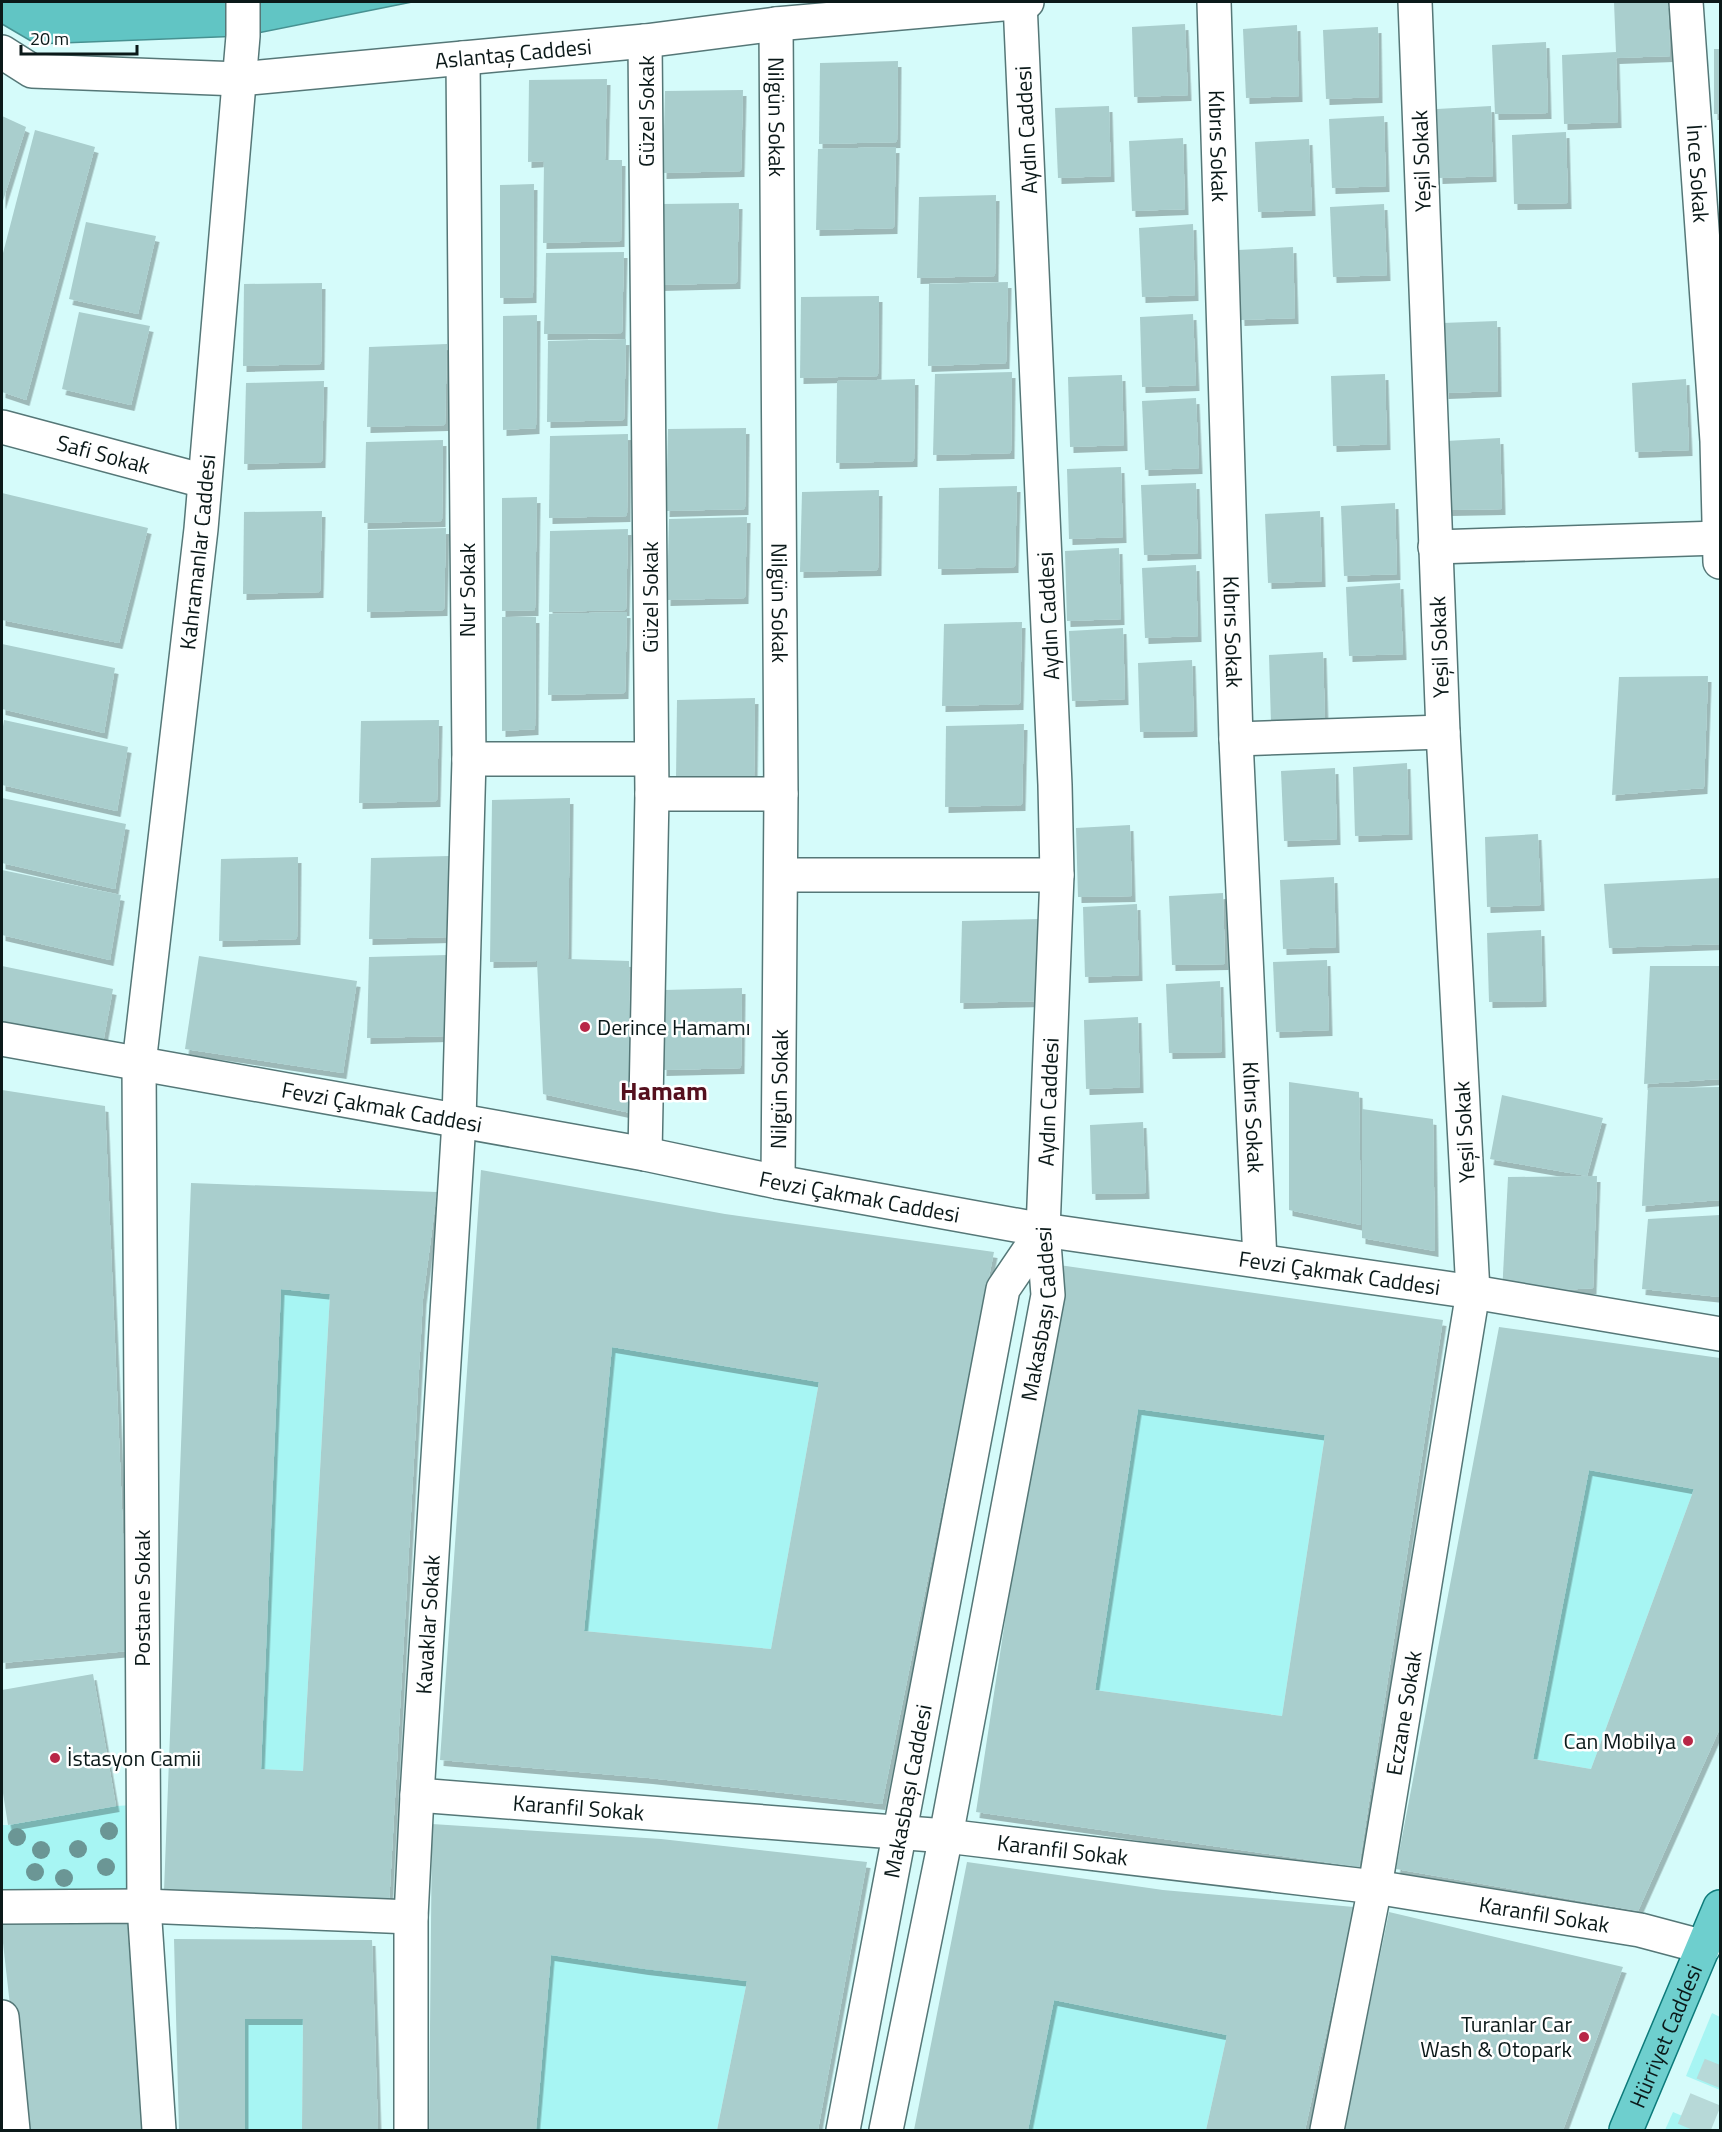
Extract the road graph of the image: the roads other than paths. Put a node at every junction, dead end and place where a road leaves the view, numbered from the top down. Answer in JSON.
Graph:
{"nodes":[{"id":1,"x":243,"y":2,"type":"edge"},
{"id":2,"x":1020,"y":2,"type":"edge"},
{"id":3,"x":1027,"y":2,"type":"edge"},
{"id":4,"x":1214,"y":2,"type":"edge"},
{"id":5,"x":1415,"y":2,"type":"edge"},
{"id":6,"x":1686,"y":2,"type":"edge"},
{"id":7,"x":776,"y":24,"type":"junction"},
{"id":8,"x":645,"y":41,"type":"junction"},
{"id":9,"x":2,"y":52,"type":"edge"},
{"id":10,"x":463,"y":58,"type":"junction"},
{"id":11,"x":239,"y":79,"type":"junction"},
{"id":12,"x":2,"y":427,"type":"edge"},
{"id":13,"x":1719,"y":441,"type":"edge"},
{"id":14,"x":204,"y":481,"type":"junction"},
{"id":15,"x":1435,"y":547,"type":"junction"},
{"id":16,"x":1720,"y":550,"type":"edge"},
{"id":17,"x":1443,"y":732,"type":"junction"},
{"id":18,"x":1236,"y":739,"type":"junction"},
{"id":19,"x":469,"y":759,"type":"junction"},
{"id":20,"x":651,"y":759,"type":"junction"},
{"id":21,"x":652,"y":794,"type":"junction"},
{"id":22,"x":781,"y":794,"type":"junction"},
{"id":23,"x":781,"y":875,"type":"junction"},
{"id":24,"x":1058,"y":875,"type":"junction"},
{"id":25,"x":2,"y":1040,"type":"edge"},
{"id":26,"x":139,"y":1065,"type":"junction"},
{"id":27,"x":459,"y":1121,"type":"junction"},
{"id":28,"x":645,"y":1154,"type":"junction"},
{"id":29,"x":778,"y":1182,"type":"junction"},
{"id":30,"x":1043,"y":1230,"type":"junction"},
{"id":31,"x":1260,"y":1261,"type":"junction"},
{"id":32,"x":1473,"y":1292,"type":"junction"},
{"id":33,"x":1720,"y":1334,"type":"edge"},
{"id":34,"x":417,"y":1795,"type":"junction"},
{"id":35,"x":898,"y":1832,"type":"junction"},
{"id":36,"x":946,"y":1836,"type":"junction"},
{"id":37,"x":1375,"y":1887,"type":"junction"},
{"id":38,"x":144,"y":1906,"type":"junction"},
{"id":39,"x":2,"y":1907,"type":"edge"},
{"id":40,"x":1720,"y":1907,"type":"edge"},
{"id":41,"x":411,"y":1917,"type":"junction"},
{"id":42,"x":1704,"y":1947,"type":"junction"},
{"id":43,"x":2,"y":2017,"type":"edge"},
{"id":44,"x":14,"y":2130,"type":"edge"},
{"id":45,"x":159,"y":2130,"type":"edge"},
{"id":46,"x":411,"y":2130,"type":"edge"},
{"id":47,"x":843,"y":2130,"type":"edge"},
{"id":48,"x":886,"y":2130,"type":"edge"},
{"id":49,"x":1327,"y":2130,"type":"edge"},
{"id":50,"x":1626,"y":2130,"type":"edge"}],
"edges":[{"from":1,"to":11,"type":"street","name":"Kahramanlar Caddesi"},
{"from":2,"to":3,"type":"street","name":"Aslantaş Caddesi"},
{"from":2,"to":7,"type":"street","name":"Aslantaş Caddesi"},
{"from":2,"to":24,"type":"street","name":"Aydın Caddesi"},
{"from":4,"to":18,"type":"street","name":"Kıbrıs Sokak"},
{"from":5,"to":15,"type":"street","name":"Yeşil Sokak"},
{"from":6,"to":13,"type":"street","name":"İnce Sokak"},
{"from":7,"to":8,"type":"street","name":"Aslantaş Caddesi"},
{"from":7,"to":22,"type":"street","name":"Nilgün Sokak"},
{"from":8,"to":10,"type":"street","name":"Aslantaş Caddesi"},
{"from":8,"to":20,"type":"street","name":"Güzel Sokak"},
{"from":9,"to":11,"type":"street","name":"Aslantaş Caddesi"},
{"from":10,"to":11,"type":"street","name":"Aslantaş Caddesi"},
{"from":10,"to":19,"type":"street","name":"Nur Sokak"},
{"from":11,"to":14,"type":"street","name":"Kahramanlar Caddesi"},
{"from":12,"to":14,"type":"street","name":"Safi Sokak"},
{"from":13,"to":16,"type":"street","name":"İnce Sokak"},
{"from":14,"to":26,"type":"street","name":"Kahramanlar Caddesi"},
{"from":15,"to":16,"type":"street"},
{"from":15,"to":17,"type":"street","name":"Yeşil Sokak"},
{"from":17,"to":18,"type":"street"},
{"from":17,"to":32,"type":"street","name":"Yeşil Sokak"},
{"from":18,"to":31,"type":"street","name":"Kıbrıs Sokak"},
{"from":19,"to":20,"type":"street"},
{"from":19,"to":27,"type":"street","name":"Nur Sokak"},
{"from":20,"to":21,"type":"street","name":"Güzel Sokak"},
{"from":21,"to":22,"type":"street"},
{"from":21,"to":28,"type":"street","name":"Güzel Sokak"},
{"from":22,"to":23,"type":"street","name":"Nilgün Sokak"},
{"from":23,"to":24,"type":"street"},
{"from":23,"to":29,"type":"street","name":"Nilgün Sokak"},
{"from":24,"to":30,"type":"street","name":"Aydın Caddesi"},
{"from":25,"to":26,"type":"street","name":"Fevzi Çakmak Caddesi"},
{"from":26,"to":27,"type":"street","name":"Fevzi Çakmak Caddesi"},
{"from":26,"to":38,"type":"street","name":"Postane Sokak"},
{"from":27,"to":28,"type":"street","name":"Fevzi Çakmak Caddesi"},
{"from":27,"to":34,"type":"street","name":"Kavaklar Sokak"},
{"from":28,"to":29,"type":"street","name":"Fevzi Çakmak Caddesi"},
{"from":29,"to":30,"type":"street","name":"Fevzi Çakmak Caddesi"},
{"from":30,"to":31,"type":"street","name":"Fevzi Çakmak Caddesi"},
{"from":30,"to":35,"type":"street","name":"Makasbaşı Caddesi"},
{"from":30,"to":36,"type":"street","name":"Makasbaşı Caddesi"},
{"from":31,"to":32,"type":"street","name":"Fevzi Çakmak Caddesi"},
{"from":32,"to":33,"type":"street","name":"Fevzi Çakmak Caddesi"},
{"from":32,"to":37,"type":"street","name":"Eczane Sokak"},
{"from":34,"to":35,"type":"street","name":"Karanfil Sokak"},
{"from":34,"to":41,"type":"street","name":"Kavaklar Sokak"},
{"from":35,"to":36,"type":"street","name":"Karanfil Sokak"},
{"from":35,"to":47,"type":"street","name":"Makasbaşı Caddesi"},
{"from":36,"to":37,"type":"street","name":"Karanfil Sokak"},
{"from":36,"to":48,"type":"street","name":"Makasbaşı Caddesi"},
{"from":37,"to":42,"type":"street","name":"Karanfil Sokak"},
{"from":37,"to":49,"type":"street","name":"Eczane Sokak"},
{"from":38,"to":39,"type":"street"},
{"from":38,"to":41,"type":"street"},
{"from":38,"to":45,"type":"street","name":"Postane Sokak"},
{"from":40,"to":42,"type":"main road","name":"Hürriyet Caddesi"},
{"from":41,"to":46,"type":"street","name":"Kavaklar Sokak"},
{"from":42,"to":50,"type":"main road","name":"Hürriyet Caddesi"},
{"from":43,"to":44,"type":"street"}]}
